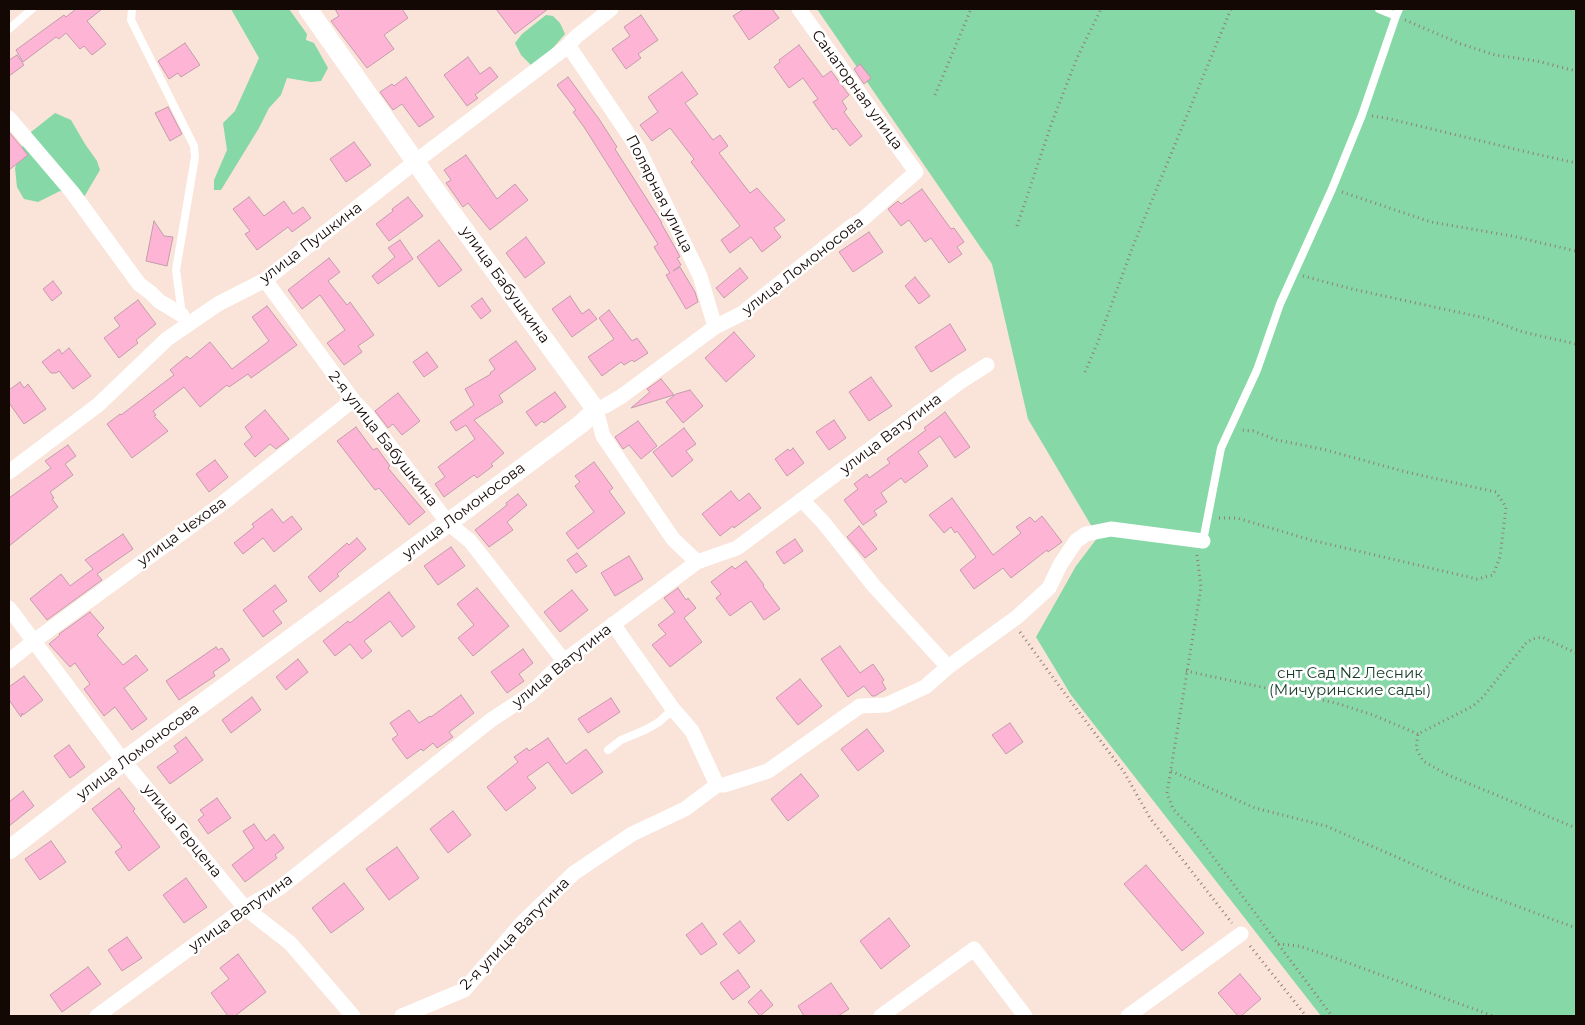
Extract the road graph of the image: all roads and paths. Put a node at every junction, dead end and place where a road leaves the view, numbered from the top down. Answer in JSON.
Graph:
{"nodes":[{"id":1,"x":32,"y":9,"type":"edge"},
{"id":2,"x":132,"y":9,"type":"edge"},
{"id":3,"x":308,"y":9,"type":"edge"},
{"id":4,"x":611,"y":9,"type":"edge"},
{"id":5,"x":799,"y":9,"type":"edge"},
{"id":6,"x":971,"y":9,"type":"edge"},
{"id":7,"x":1101,"y":9,"type":"edge"},
{"id":8,"x":1231,"y":9,"type":"edge"},
{"id":9,"x":1379,"y":9,"type":"edge"},
{"id":10,"x":1398,"y":12,"type":"edge"},
{"id":11,"x":9,"y":29,"type":"edge"},
{"id":12,"x":568,"y":45,"type":"junction"},
{"id":13,"x":1576,"y":71,"type":"edge"},
{"id":14,"x":935,"y":95,"type":"dead end"},
{"id":15,"x":1362,"y":115,"type":"junction"},
{"id":16,"x":9,"y":118,"type":"edge"},
{"id":17,"x":415,"y":162,"type":"junction"},
{"id":18,"x":1576,"y":163,"type":"edge"},
{"id":19,"x":916,"y":172,"type":"joint"},
{"id":20,"x":1332,"y":189,"type":"junction"},
{"id":21,"x":1017,"y":226,"type":"dead end"},
{"id":22,"x":1576,"y":251,"type":"edge"},
{"id":23,"x":1293,"y":273,"type":"junction"},
{"id":24,"x":265,"y":280,"type":"junction"},
{"id":25,"x":185,"y":320,"type":"junction"},
{"id":26,"x":715,"y":326,"type":"junction"},
{"id":27,"x":1576,"y":344,"type":"edge"},
{"id":28,"x":987,"y":365,"type":"dead end"},
{"id":29,"x":1085,"y":372,"type":"dead end"},
{"id":30,"x":352,"y":400,"type":"junction"},
{"id":31,"x":596,"y":410,"type":"junction"},
{"id":32,"x":1229,"y":430,"type":"junction"},
{"id":33,"x":9,"y":472,"type":"edge"},
{"id":34,"x":802,"y":500,"type":"junction"},
{"id":35,"x":1206,"y":520,"type":"junction"},
{"id":36,"x":448,"y":523,"type":"junction"},
{"id":37,"x":1185,"y":538,"type":"junction"},
{"id":38,"x":1203,"y":541,"type":"joint"},
{"id":39,"x":697,"y":562,"type":"junction"},
{"id":40,"x":9,"y":608,"type":"edge"},
{"id":41,"x":1012,"y":621,"type":"junction"},
{"id":42,"x":613,"y":624,"type":"junction"},
{"id":43,"x":34,"y":641,"type":"junction"},
{"id":44,"x":1576,"y":653,"type":"edge"},
{"id":45,"x":9,"y":661,"type":"edge"},
{"id":46,"x":564,"y":661,"type":"junction"},
{"id":47,"x":948,"y":668,"type":"junction"},
{"id":48,"x":1186,"y":671,"type":"junction"},
{"id":49,"x":673,"y":709,"type":"junction"},
{"id":50,"x":1418,"y":734,"type":"junction"},
{"id":51,"x":608,"y":750,"type":"dead end"},
{"id":52,"x":125,"y":760,"type":"junction"},
{"id":53,"x":1171,"y":771,"type":"junction"},
{"id":54,"x":717,"y":785,"type":"junction"},
{"id":55,"x":1576,"y":828,"type":"edge"},
{"id":56,"x":9,"y":850,"type":"edge"},
{"id":57,"x":245,"y":908,"type":"junction"},
{"id":58,"x":1576,"y":928,"type":"edge"},
{"id":59,"x":1241,"y":934,"type":"junction"},
{"id":60,"x":1278,"y":944,"type":"junction"},
{"id":61,"x":97,"y":1016,"type":"edge"},
{"id":62,"x":353,"y":1016,"type":"edge"},
{"id":63,"x":402,"y":1016,"type":"edge"},
{"id":64,"x":881,"y":1016,"type":"edge"},
{"id":65,"x":1025,"y":1016,"type":"edge"},
{"id":66,"x":1128,"y":1016,"type":"edge"},
{"id":67,"x":1306,"y":1016,"type":"edge"},
{"id":68,"x":1332,"y":1016,"type":"edge"},
{"id":69,"x":1493,"y":1016,"type":"edge"}],
"edges":[{"from":1,"to":11,"type":"lane"},
{"from":2,"to":25,"type":"lane"},
{"from":3,"to":17,"type":"street","name":"улица Бабушкина"},
{"from":4,"to":12,"type":"street","name":"улица Пушкина"},
{"from":5,"to":19,"type":"street","name":"Санаторная улица"},
{"from":6,"to":14,"type":"path"},
{"from":7,"to":21,"type":"path"},
{"from":8,"to":29,"type":"path"},
{"from":9,"to":10,"type":"lane"},
{"from":10,"to":13,"type":"path"},
{"from":10,"to":15,"type":"lane"},
{"from":12,"to":17,"type":"street","name":"улица Пушкина"},
{"from":12,"to":26,"type":"street","name":"Полярная улица"},
{"from":15,"to":18,"type":"path"},
{"from":15,"to":20,"type":"lane"},
{"from":16,"to":25,"type":"street"},
{"from":17,"to":24,"type":"street","name":"улица Пушкина"},
{"from":17,"to":31,"type":"street","name":"улица Бабушкина"},
{"from":19,"to":26,"type":"street","name":"улица Ломоносова"},
{"from":20,"to":22,"type":"path"},
{"from":20,"to":23,"type":"lane"},
{"from":23,"to":27,"type":"path"},
{"from":23,"to":32,"type":"lane"},
{"from":24,"to":25,"type":"street","name":"улица Пушкина"},
{"from":24,"to":30,"type":"street","name":"2-я улица Бабушкина"},
{"from":25,"to":33,"type":"street","name":"улица Пушкина"},
{"from":26,"to":31,"type":"street","name":"улица Ломоносова"},
{"from":28,"to":34,"type":"street","name":"улица Ватутина"},
{"from":30,"to":36,"type":"street","name":"2-я улица Бабушкина"},
{"from":30,"to":43,"type":"street","name":"улица Чехова"},
{"from":31,"to":36,"type":"street","name":"улица Ломоносова"},
{"from":31,"to":39,"type":"street","name":"улица Бабушкина"},
{"from":32,"to":35,"type":"lane"},
{"from":32,"to":35,"type":"path"},
{"from":34,"to":39,"type":"street","name":"улица Ватутина"},
{"from":34,"to":47,"type":"street"},
{"from":35,"to":38,"type":"lane"},
{"from":36,"to":46,"type":"street","name":"2-я улица Бабушкина"},
{"from":36,"to":52,"type":"street","name":"улица Ломоносова"},
{"from":37,"to":38,"type":"street","name":"2-я улица Ватутина"},
{"from":37,"to":41,"type":"street","name":"2-я улица Ватутина"},
{"from":37,"to":48,"type":"path"},
{"from":39,"to":42,"type":"street","name":"улица Ватутина"},
{"from":40,"to":43,"type":"street","name":"улица Герцена"},
{"from":41,"to":47,"type":"street","name":"2-я улица Ватутина"},
{"from":41,"to":59,"type":"path"},
{"from":42,"to":46,"type":"street","name":"улица Ватутина"},
{"from":42,"to":49,"type":"street"},
{"from":43,"to":45,"type":"street","name":"улица Чехова"},
{"from":43,"to":52,"type":"street","name":"улица Герцена"},
{"from":44,"to":50,"type":"path"},
{"from":46,"to":57,"type":"street","name":"улица Ватутина"},
{"from":47,"to":54,"type":"street","name":"2-я улица Ватутина"},
{"from":48,"to":50,"type":"path"},
{"from":48,"to":53,"type":"path"},
{"from":49,"to":51,"type":"lane"},
{"from":49,"to":54,"type":"street"},
{"from":50,"to":55,"type":"path"},
{"from":52,"to":56,"type":"street","name":"улица Ломоносова"},
{"from":52,"to":57,"type":"street","name":"улица Герцена"},
{"from":53,"to":58,"type":"path"},
{"from":53,"to":60,"type":"path"},
{"from":54,"to":63,"type":"street","name":"2-я улица Ватутина"},
{"from":57,"to":61,"type":"street","name":"улица Ватутина"},
{"from":57,"to":62,"type":"street","name":"улица Герцена"},
{"from":59,"to":66,"type":"street"},
{"from":59,"to":67,"type":"path"},
{"from":60,"to":68,"type":"path"},
{"from":60,"to":69,"type":"path"},
{"from":64,"to":65,"type":"street"}]}
